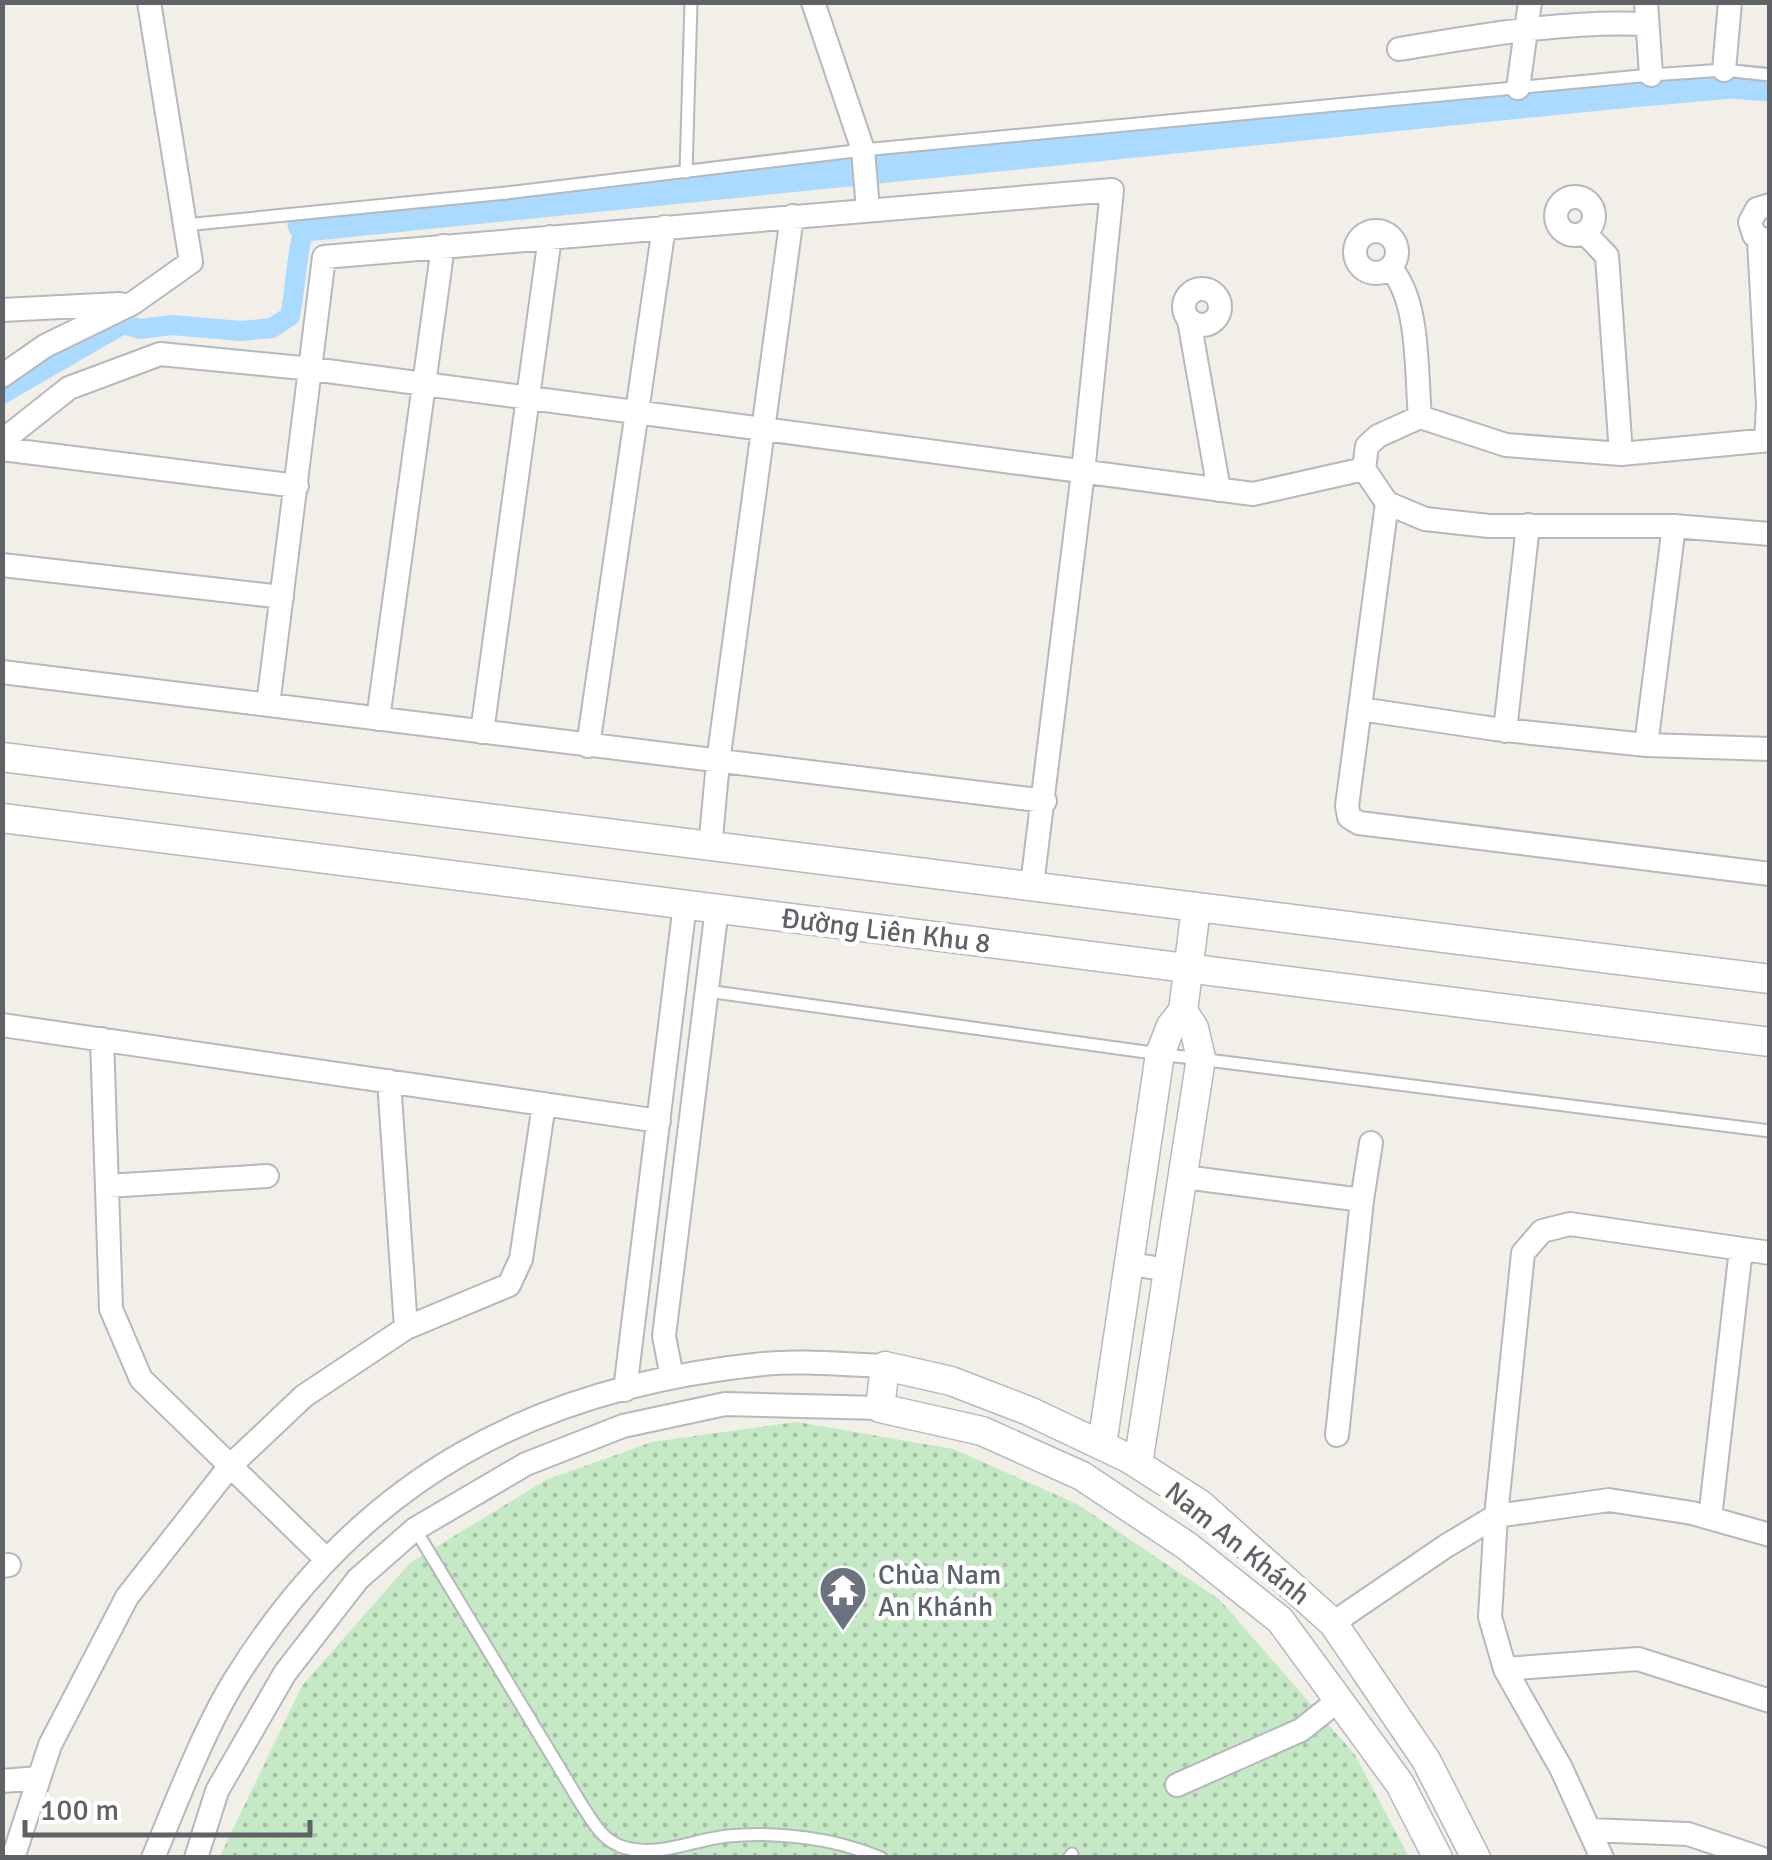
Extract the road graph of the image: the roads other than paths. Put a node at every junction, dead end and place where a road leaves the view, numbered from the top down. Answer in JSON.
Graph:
{"nodes":[{"id":1,"x":149,"y":2,"type":"edge"},
{"id":2,"x":691,"y":2,"type":"edge"},
{"id":3,"x":813,"y":2,"type":"edge"},
{"id":4,"x":1530,"y":2,"type":"edge"},
{"id":5,"x":1730,"y":2,"type":"edge"},
{"id":6,"x":1646,"y":13,"type":"edge"},
{"id":7,"x":1526,"y":28,"type":"junction"},
{"id":8,"x":1399,"y":49,"type":"dead end"},
{"id":9,"x":1724,"y":70,"type":"junction"},
{"id":10,"x":1770,"y":74,"type":"edge"},
{"id":11,"x":1651,"y":75,"type":"junction"},
{"id":12,"x":1518,"y":88,"type":"junction"},
{"id":13,"x":863,"y":151,"type":"junction"},
{"id":14,"x":686,"y":172,"type":"junction"},
{"id":15,"x":1770,"y":205,"type":"edge"},
{"id":16,"x":867,"y":209,"type":"junction"},
{"id":17,"x":792,"y":216,"type":"junction"},
{"id":18,"x":185,"y":225,"type":"junction"},
{"id":19,"x":664,"y":227,"type":"junction"},
{"id":20,"x":1585,"y":233,"type":"dead end"},
{"id":21,"x":550,"y":237,"type":"junction"},
{"id":22,"x":1764,"y":241,"type":"edge"},
{"id":23,"x":443,"y":246,"type":"junction"},
{"id":24,"x":1390,"y":268,"type":"dead end"},
{"id":25,"x":134,"y":304,"type":"junction"},
{"id":26,"x":2,"y":310,"type":"edge"},
{"id":27,"x":1189,"y":320,"type":"dead end"},
{"id":28,"x":312,"y":369,"type":"junction"},
{"id":29,"x":2,"y":376,"type":"edge"},
{"id":30,"x":425,"y":384,"type":"junction"},
{"id":31,"x":528,"y":398,"type":"junction"},
{"id":32,"x":636,"y":412,"type":"junction"},
{"id":33,"x":1420,"y":417,"type":"junction"},
{"id":34,"x":764,"y":429,"type":"junction"},
{"id":35,"x":1768,"y":440,"type":"edge"},
{"id":36,"x":2,"y":441,"type":"edge"},
{"id":37,"x":2,"y":449,"type":"edge"},
{"id":38,"x":1621,"y":454,"type":"junction"},
{"id":39,"x":1364,"y":469,"type":"junction"},
{"id":40,"x":1083,"y":472,"type":"junction"},
{"id":41,"x":296,"y":486,"type":"junction"},
{"id":42,"x":1219,"y":490,"type":"junction"},
{"id":43,"x":1388,"y":503,"type":"junction"},
{"id":44,"x":1528,"y":525,"type":"junction"},
{"id":45,"x":1674,"y":526,"type":"junction"},
{"id":46,"x":1770,"y":534,"type":"edge"},
{"id":47,"x":2,"y":565,"type":"edge"},
{"id":48,"x":282,"y":597,"type":"junction"},
{"id":49,"x":2,"y":672,"type":"edge"},
{"id":50,"x":268,"y":705,"type":"junction"},
{"id":51,"x":1360,"y":709,"type":"junction"},
{"id":52,"x":378,"y":719,"type":"junction"},
{"id":53,"x":1506,"y":730,"type":"junction"},
{"id":54,"x":482,"y":732,"type":"junction"},
{"id":55,"x":1646,"y":745,"type":"junction"},
{"id":56,"x":588,"y":746,"type":"junction"},
{"id":57,"x":1770,"y":749,"type":"edge"},
{"id":58,"x":2,"y":757,"type":"edge"},
{"id":59,"x":718,"y":762,"type":"junction"},
{"id":60,"x":1045,"y":801,"type":"junction"},
{"id":61,"x":2,"y":818,"type":"edge"},
{"id":62,"x":710,"y":848,"type":"junction"},
{"id":63,"x":1770,"y":874,"type":"edge"},
{"id":64,"x":1032,"y":885,"type":"junction"},
{"id":65,"x":685,"y":904,"type":"junction"},
{"id":66,"x":717,"y":908,"type":"junction"},
{"id":67,"x":1196,"y":908,"type":"junction"},
{"id":68,"x":1188,"y":968,"type":"junction"},
{"id":69,"x":1770,"y":979,"type":"edge"},
{"id":70,"x":706,"y":991,"type":"junction"},
{"id":71,"x":1183,"y":1011,"type":"junction"},
{"id":72,"x":2,"y":1025,"type":"edge"},
{"id":73,"x":102,"y":1040,"type":"junction"},
{"id":74,"x":1770,"y":1042,"type":"edge"},
{"id":75,"x":1160,"y":1054,"type":"junction"},
{"id":76,"x":1201,"y":1058,"type":"junction"},
{"id":77,"x":389,"y":1081,"type":"junction"},
{"id":78,"x":544,"y":1104,"type":"junction"},
{"id":79,"x":659,"y":1121,"type":"junction"},
{"id":80,"x":1770,"y":1132,"type":"edge"},
{"id":81,"x":1371,"y":1144,"type":"dead end"},
{"id":82,"x":267,"y":1176,"type":"dead end"},
{"id":83,"x":1184,"y":1176,"type":"junction"},
{"id":84,"x":107,"y":1186,"type":"junction"},
{"id":85,"x":649,"y":1198,"type":"junction"},
{"id":86,"x":1362,"y":1200,"type":"junction"},
{"id":87,"x":680,"y":1204,"type":"junction"},
{"id":88,"x":1742,"y":1250,"type":"junction"},
{"id":89,"x":1770,"y":1253,"type":"edge"},
{"id":90,"x":1130,"y":1264,"type":"junction"},
{"id":91,"x":1169,"y":1270,"type":"junction"},
{"id":92,"x":406,"y":1328,"type":"junction"},
{"id":93,"x":885,"y":1366,"type":"junction"},
{"id":94,"x":672,"y":1377,"type":"junction"},
{"id":95,"x":625,"y":1390,"type":"junction"},
{"id":96,"x":1108,"y":1403,"type":"junction"},
{"id":97,"x":880,"y":1408,"type":"junction"},
{"id":98,"x":1146,"y":1410,"type":"junction"},
{"id":99,"x":1336,"y":1435,"type":"dead end"},
{"id":100,"x":1102,"y":1446,"type":"junction"},
{"id":101,"x":1138,"y":1464,"type":"junction"},
{"id":102,"x":230,"y":1466,"type":"junction"},
{"id":103,"x":1496,"y":1516,"type":"junction"},
{"id":104,"x":1710,"y":1518,"type":"junction"},
{"id":105,"x":415,"y":1529,"type":"junction"},
{"id":106,"x":1770,"y":1536,"type":"edge"},
{"id":107,"x":327,"y":1560,"type":"junction"},
{"id":108,"x":1333,"y":1623,"type":"junction"},
{"id":109,"x":1505,"y":1669,"type":"junction"},
{"id":110,"x":1340,"y":1699,"type":"junction"},
{"id":111,"x":1770,"y":1700,"type":"edge"},
{"id":112,"x":39,"y":1778,"type":"junction"},
{"id":113,"x":2,"y":1781,"type":"edge"},
{"id":114,"x":1177,"y":1785,"type":"dead end"},
{"id":115,"x":1590,"y":1830,"type":"junction"},
{"id":116,"x":13,"y":1858,"type":"edge"},
{"id":117,"x":154,"y":1858,"type":"edge"},
{"id":118,"x":196,"y":1858,"type":"edge"},
{"id":119,"x":881,"y":1858,"type":"edge"},
{"id":120,"x":1438,"y":1858,"type":"edge"},
{"id":121,"x":1476,"y":1858,"type":"edge"},
{"id":122,"x":1602,"y":1858,"type":"edge"},
{"id":123,"x":1760,"y":1858,"type":"edge"}],
"edges":[{"from":1,"to":18,"type":"street"},
{"from":2,"to":14,"type":"lane"},
{"from":3,"to":13,"type":"street"},
{"from":4,"to":7,"type":"street"},
{"from":5,"to":9,"type":"street"},
{"from":6,"to":7,"type":"street"},
{"from":6,"to":11,"type":"street"},
{"from":7,"to":8,"type":"street"},
{"from":7,"to":12,"type":"street"},
{"from":9,"to":10,"type":"lane"},
{"from":9,"to":11,"type":"lane"},
{"from":11,"to":12,"type":"lane"},
{"from":12,"to":13,"type":"lane"},
{"from":13,"to":14,"type":"lane"},
{"from":13,"to":16,"type":"street"},
{"from":14,"to":18,"type":"lane"},
{"from":15,"to":22,"type":"street"},
{"from":16,"to":17,"type":"street"},
{"from":16,"to":40,"type":"street"},
{"from":17,"to":19,"type":"street"},
{"from":17,"to":34,"type":"street"},
{"from":18,"to":25,"type":"street"},
{"from":19,"to":21,"type":"street"},
{"from":19,"to":32,"type":"street"},
{"from":20,"to":38,"type":"street"},
{"from":21,"to":23,"type":"street"},
{"from":21,"to":31,"type":"street"},
{"from":22,"to":35,"type":"street"},
{"from":23,"to":28,"type":"street"},
{"from":23,"to":30,"type":"street"},
{"from":24,"to":33,"type":"street"},
{"from":25,"to":26,"type":"street"},
{"from":25,"to":29,"type":"street"},
{"from":27,"to":42,"type":"street"},
{"from":28,"to":30,"type":"street"},
{"from":28,"to":36,"type":"street"},
{"from":28,"to":41,"type":"street"},
{"from":30,"to":31,"type":"street"},
{"from":30,"to":52,"type":"street"},
{"from":31,"to":32,"type":"street"},
{"from":31,"to":54,"type":"street"},
{"from":32,"to":34,"type":"street"},
{"from":32,"to":56,"type":"street"},
{"from":33,"to":38,"type":"street"},
{"from":33,"to":39,"type":"street"},
{"from":34,"to":40,"type":"street"},
{"from":34,"to":59,"type":"street"},
{"from":35,"to":38,"type":"street"},
{"from":37,"to":41,"type":"street"},
{"from":39,"to":42,"type":"street"},
{"from":39,"to":43,"type":"street"},
{"from":40,"to":42,"type":"street"},
{"from":40,"to":60,"type":"street"},
{"from":41,"to":48,"type":"street"},
{"from":43,"to":44,"type":"street"},
{"from":43,"to":51,"type":"street"},
{"from":44,"to":45,"type":"street"},
{"from":44,"to":53,"type":"street"},
{"from":45,"to":46,"type":"street"},
{"from":45,"to":55,"type":"street"},
{"from":47,"to":48,"type":"street"},
{"from":48,"to":50,"type":"street"},
{"from":49,"to":50,"type":"street"},
{"from":50,"to":52,"type":"street"},
{"from":51,"to":53,"type":"street"},
{"from":51,"to":63,"type":"street"},
{"from":52,"to":54,"type":"street"},
{"from":53,"to":55,"type":"street"},
{"from":54,"to":56,"type":"street"},
{"from":55,"to":57,"type":"street"},
{"from":56,"to":59,"type":"street"},
{"from":58,"to":62,"type":"street"},
{"from":59,"to":60,"type":"street"},
{"from":59,"to":62,"type":"street"},
{"from":60,"to":64,"type":"street"},
{"from":61,"to":65,"type":"street","name":"Đường Liên Khu 8"},
{"from":62,"to":64,"type":"street"},
{"from":64,"to":67,"type":"street"},
{"from":65,"to":66,"type":"street","name":"Đường Liên Khu 8"},
{"from":65,"to":79,"type":"street"},
{"from":66,"to":68,"type":"street","name":"Đường Liên Khu 8"},
{"from":66,"to":70,"type":"street"},
{"from":67,"to":68,"type":"street"},
{"from":67,"to":69,"type":"street"},
{"from":68,"to":71,"type":"street"},
{"from":68,"to":74,"type":"street","name":"Đường Liên Khu 8"},
{"from":70,"to":75,"type":"lane"},
{"from":70,"to":87,"type":"street"},
{"from":71,"to":75,"type":"street"},
{"from":71,"to":76,"type":"street"},
{"from":72,"to":73,"type":"street"},
{"from":73,"to":77,"type":"street"},
{"from":73,"to":84,"type":"street"},
{"from":75,"to":76,"type":"lane"},
{"from":75,"to":90,"type":"street"},
{"from":76,"to":80,"type":"lane"},
{"from":76,"to":83,"type":"street"},
{"from":77,"to":78,"type":"street"},
{"from":77,"to":92,"type":"street"},
{"from":78,"to":79,"type":"street"},
{"from":78,"to":92,"type":"street"},
{"from":79,"to":85,"type":"street"},
{"from":81,"to":86,"type":"street"},
{"from":82,"to":84,"type":"street"},
{"from":83,"to":86,"type":"street"},
{"from":83,"to":91,"type":"street"},
{"from":84,"to":102,"type":"street"},
{"from":85,"to":87,"type":"street"},
{"from":85,"to":95,"type":"street"},
{"from":86,"to":99,"type":"street"},
{"from":87,"to":94,"type":"street"},
{"from":88,"to":89,"type":"street"},
{"from":88,"to":103,"type":"street"},
{"from":88,"to":104,"type":"street"},
{"from":90,"to":91,"type":"street"},
{"from":90,"to":96,"type":"street"},
{"from":91,"to":98,"type":"street"},
{"from":92,"to":102,"type":"street"},
{"from":93,"to":94,"type":"street"},
{"from":93,"to":97,"type":"street"},
{"from":93,"to":100,"type":"street","name":"Nam An Khánh"},
{"from":94,"to":95,"type":"street"},
{"from":95,"to":107,"type":"street"},
{"from":96,"to":98,"type":"street"},
{"from":96,"to":100,"type":"street"},
{"from":97,"to":105,"type":"street"},
{"from":97,"to":110,"type":"street","name":"Nam An Khánh"},
{"from":98,"to":101,"type":"street"},
{"from":100,"to":101,"type":"street","name":"Nam An Khánh"},
{"from":101,"to":108,"type":"street","name":"Nam An Khánh"},
{"from":102,"to":107,"type":"street"},
{"from":102,"to":112,"type":"street"},
{"from":103,"to":104,"type":"street"},
{"from":103,"to":108,"type":"street"},
{"from":103,"to":109,"type":"street"},
{"from":104,"to":106,"type":"street"},
{"from":105,"to":118,"type":"street"},
{"from":105,"to":119,"type":"lane"},
{"from":107,"to":117,"type":"street"},
{"from":108,"to":121,"type":"street","name":"Nam An Khánh"},
{"from":109,"to":111,"type":"street"},
{"from":109,"to":115,"type":"street"},
{"from":110,"to":114,"type":"street"},
{"from":110,"to":120,"type":"street","name":"Nam An Khánh"},
{"from":112,"to":113,"type":"street"},
{"from":112,"to":116,"type":"street"},
{"from":115,"to":122,"type":"street"},
{"from":115,"to":123,"type":"street"}]}
